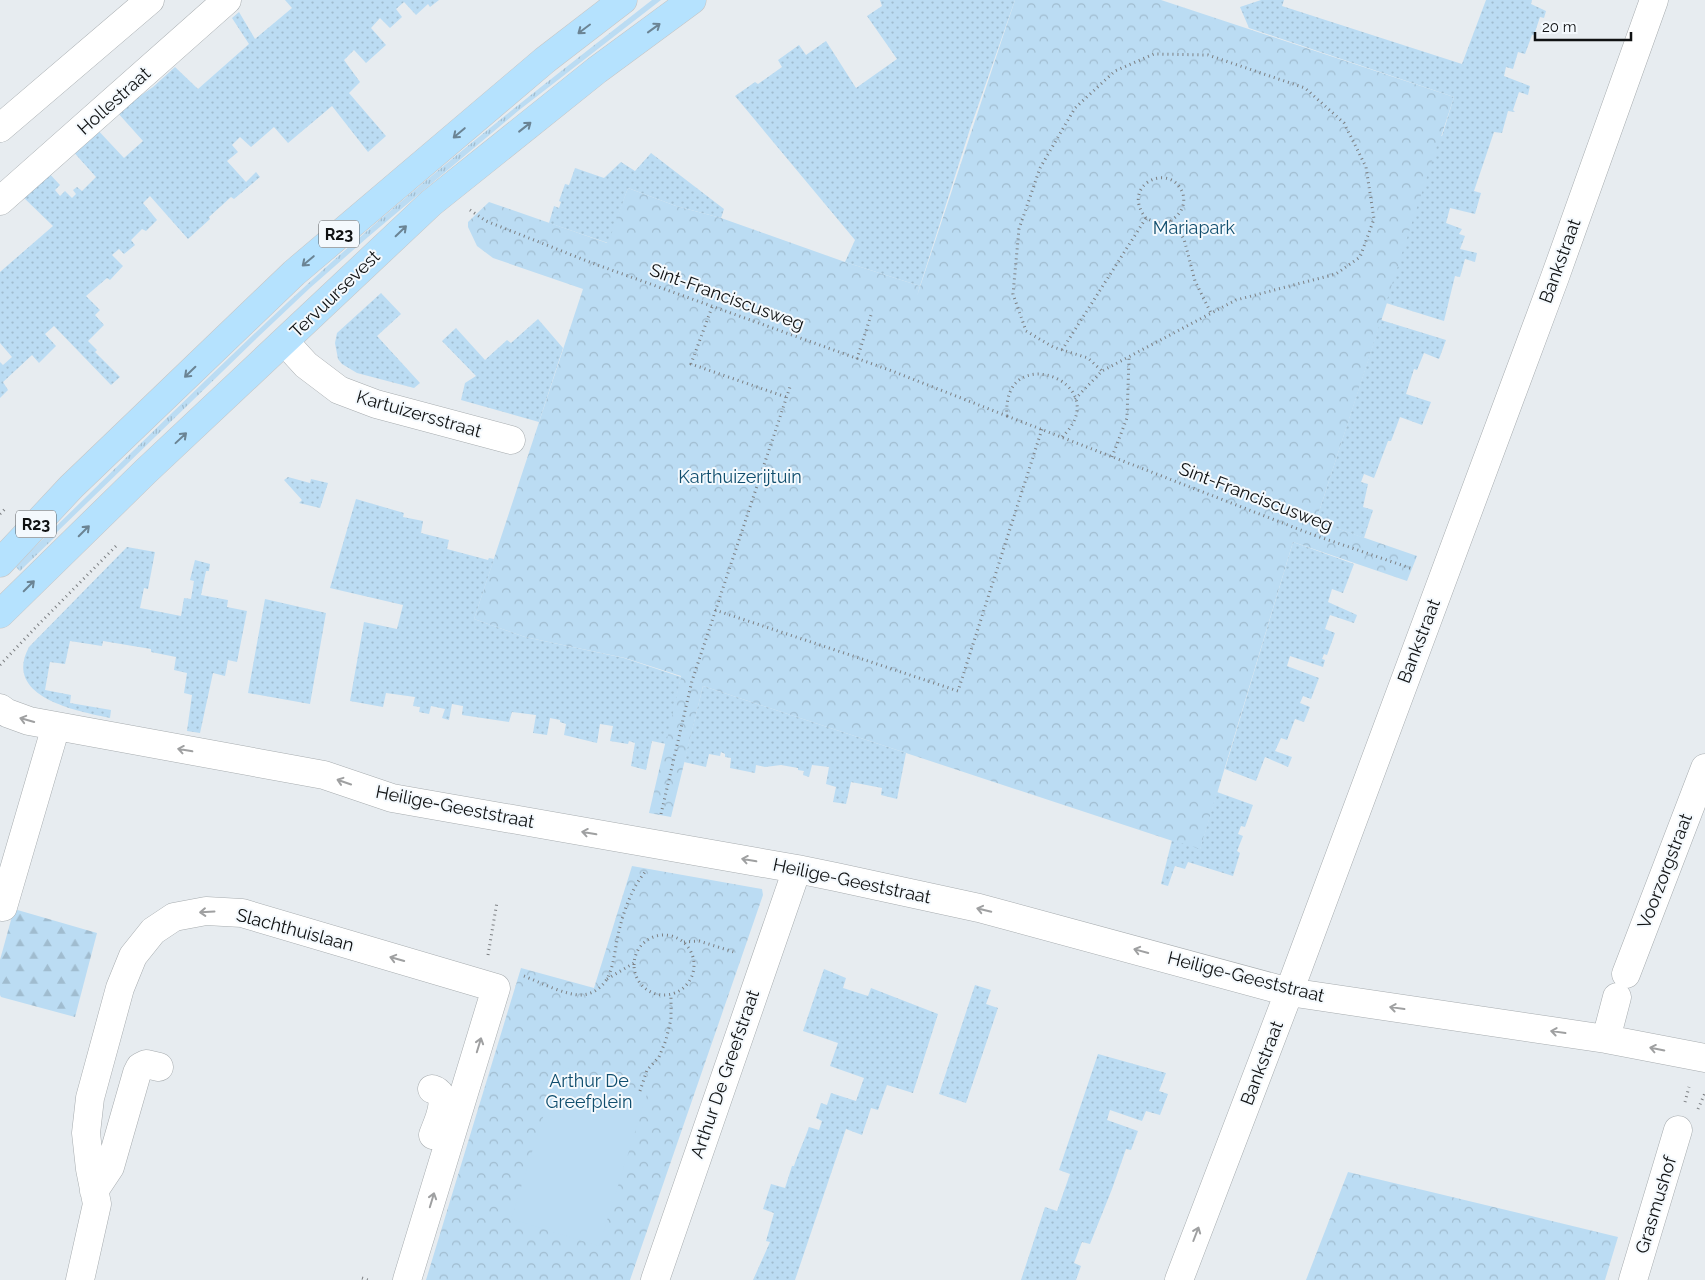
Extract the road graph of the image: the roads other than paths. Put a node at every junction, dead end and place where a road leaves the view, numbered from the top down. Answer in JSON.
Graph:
{"nodes":[{"id":1,"x":150,"y":0,"type":"edge"},
{"id":2,"x":227,"y":0,"type":"edge"},
{"id":3,"x":623,"y":0,"type":"edge"},
{"id":4,"x":692,"y":0,"type":"edge"},
{"id":5,"x":1654,"y":0,"type":"edge"},
{"id":6,"x":0,"y":128,"type":"edge"},
{"id":7,"x":0,"y":201,"type":"edge"},
{"id":8,"x":284,"y":342,"type":"junction"},
{"id":9,"x":511,"y":440,"type":"dead end"},
{"id":10,"x":0,"y":562,"type":"edge"},
{"id":11,"x":0,"y":614,"type":"edge"},
{"id":12,"x":0,"y":708,"type":"edge"},
{"id":13,"x":56,"y":726,"type":"junction"},
{"id":14,"x":1705,"y":768,"type":"edge"},
{"id":15,"x":797,"y":869,"type":"junction"},
{"id":16,"x":3,"y":907,"type":"dead end"},
{"id":17,"x":1289,"y":992,"type":"junction"},
{"id":18,"x":1606,"y":1039,"type":"junction"},
{"id":19,"x":1705,"y":1058,"type":"edge"},
{"id":20,"x":159,"y":1067,"type":"dead end"},
{"id":21,"x":432,"y":1088,"type":"dead end"},
{"id":22,"x":1678,"y":1130,"type":"dead end"},
{"id":23,"x":94,"y":1190,"type":"junction"},
{"id":24,"x":409,"y":1275,"type":"edge"},
{"id":25,"x":80,"y":1280,"type":"edge"},
{"id":26,"x":655,"y":1280,"type":"edge"},
{"id":27,"x":1179,"y":1280,"type":"edge"},
{"id":28,"x":1633,"y":1280,"type":"edge"}],
"edges":[{"from":1,"to":6,"type":"street"},
{"from":2,"to":7,"type":"street","name":"Hollestraat"},
{"from":3,"to":10,"type":"main road","number":"R23","one_way":true},
{"from":8,"to":4,"type":"main road","name":"Tervuursevest","number":"R23","one_way":true},
{"from":5,"to":17,"type":"street","name":"Bankstraat"},
{"from":8,"to":9,"type":"street","name":"Kartuizersstraat"},
{"from":11,"to":8,"type":"main road","name":"Tervuursevest","number":"R23","one_way":true},
{"from":13,"to":12,"type":"street","name":"Heilige-Geeststraat","one_way":true},
{"from":15,"to":13,"type":"street","name":"Heilige-Geeststraat","one_way":true},
{"from":13,"to":16,"type":"street"},
{"from":14,"to":18,"type":"street","name":"Voorzorgstraat"},
{"from":17,"to":15,"type":"street","name":"Heilige-Geeststraat","one_way":true},
{"from":15,"to":26,"type":"street","name":"Arthur De Greefstraat"},
{"from":18,"to":17,"type":"street","name":"Heilige-Geeststraat","one_way":true},
{"from":27,"to":17,"type":"street","name":"Bankstraat","one_way":true},
{"from":19,"to":18,"type":"street","name":"Heilige-Geeststraat","one_way":true},
{"from":20,"to":23,"type":"street"},
{"from":21,"to":24,"type":"street"},
{"from":22,"to":28,"type":"street","name":"Grasmushof"},
{"from":24,"to":23,"type":"street","name":"Slachthuislaan","one_way":true},
{"from":23,"to":25,"type":"street","name":"Slachthuislaan"}]}
